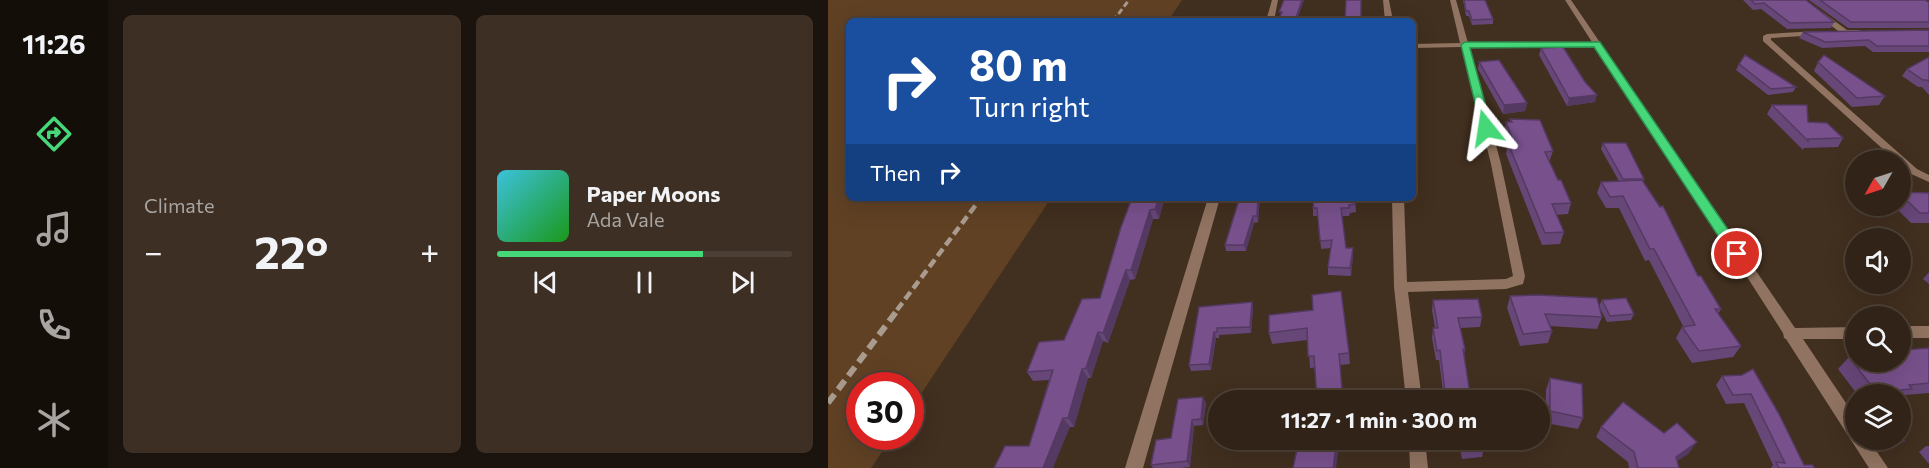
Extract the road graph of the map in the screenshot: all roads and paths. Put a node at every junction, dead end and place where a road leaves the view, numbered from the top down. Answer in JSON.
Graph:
{"nodes":[{"id":1,"x":1275,"y":0,"type":"edge"},
{"id":2,"x":1386,"y":0,"type":"edge"},
{"id":3,"x":1453,"y":0,"type":"edge"},
{"id":4,"x":1568,"y":0,"type":"edge"},
{"id":5,"x":1801,"y":0,"type":"edge"},
{"id":6,"x":1270,"y":18,"type":"edge"},
{"id":7,"x":1389,"y":18,"type":"edge"},
{"id":8,"x":1845,"y":32,"type":"junction"},
{"id":9,"x":1866,"y":32,"type":"edge"},
{"id":10,"x":1597,"y":44,"type":"junction"},
{"id":11,"x":1465,"y":45,"type":"junction"},
{"id":12,"x":1416,"y":46,"type":"edge"},
{"id":13,"x":1929,"y":179,"type":"edge"},
{"id":14,"x":1213,"y":201,"type":"edge"},
{"id":15,"x":1398,"y":201,"type":"edge"},
{"id":16,"x":1401,"y":287,"type":"junction"},
{"id":17,"x":1911,"y":332,"type":"edge"},
{"id":18,"x":1929,"y":332,"type":"edge"},
{"id":19,"x":1845,"y":333,"type":"edge"},
{"id":20,"x":1789,"y":334,"type":"junction"},
{"id":21,"x":1413,"y":390,"type":"edge"},
{"id":22,"x":1845,"y":417,"type":"edge"},
{"id":23,"x":1418,"y":450,"type":"edge"},
{"id":24,"x":1867,"y":450,"type":"edge"},
{"id":25,"x":1134,"y":468,"type":"edge"},
{"id":26,"x":1419,"y":468,"type":"edge"},
{"id":27,"x":1879,"y":468,"type":"edge"}],
"edges":[{"from":1,"to":6,"type":"street"},
{"from":2,"to":7,"type":"street"},
{"from":3,"to":11,"type":"street"},
{"from":4,"to":10,"type":"street"},
{"from":5,"to":8,"type":"street"},
{"from":8,"to":9,"type":"street"},
{"from":8,"to":13,"type":"street"},
{"from":10,"to":11,"type":"street"},
{"from":10,"to":20,"type":"street"},
{"from":11,"to":12,"type":"street"},
{"from":11,"to":16,"type":"street"},
{"from":14,"to":25,"type":"street"},
{"from":15,"to":16,"type":"street"},
{"from":16,"to":21,"type":"street"},
{"from":17,"to":18,"type":"street"},
{"from":19,"to":20,"type":"street"},
{"from":20,"to":22,"type":"street"},
{"from":23,"to":26,"type":"street"},
{"from":24,"to":27,"type":"street"}]}
